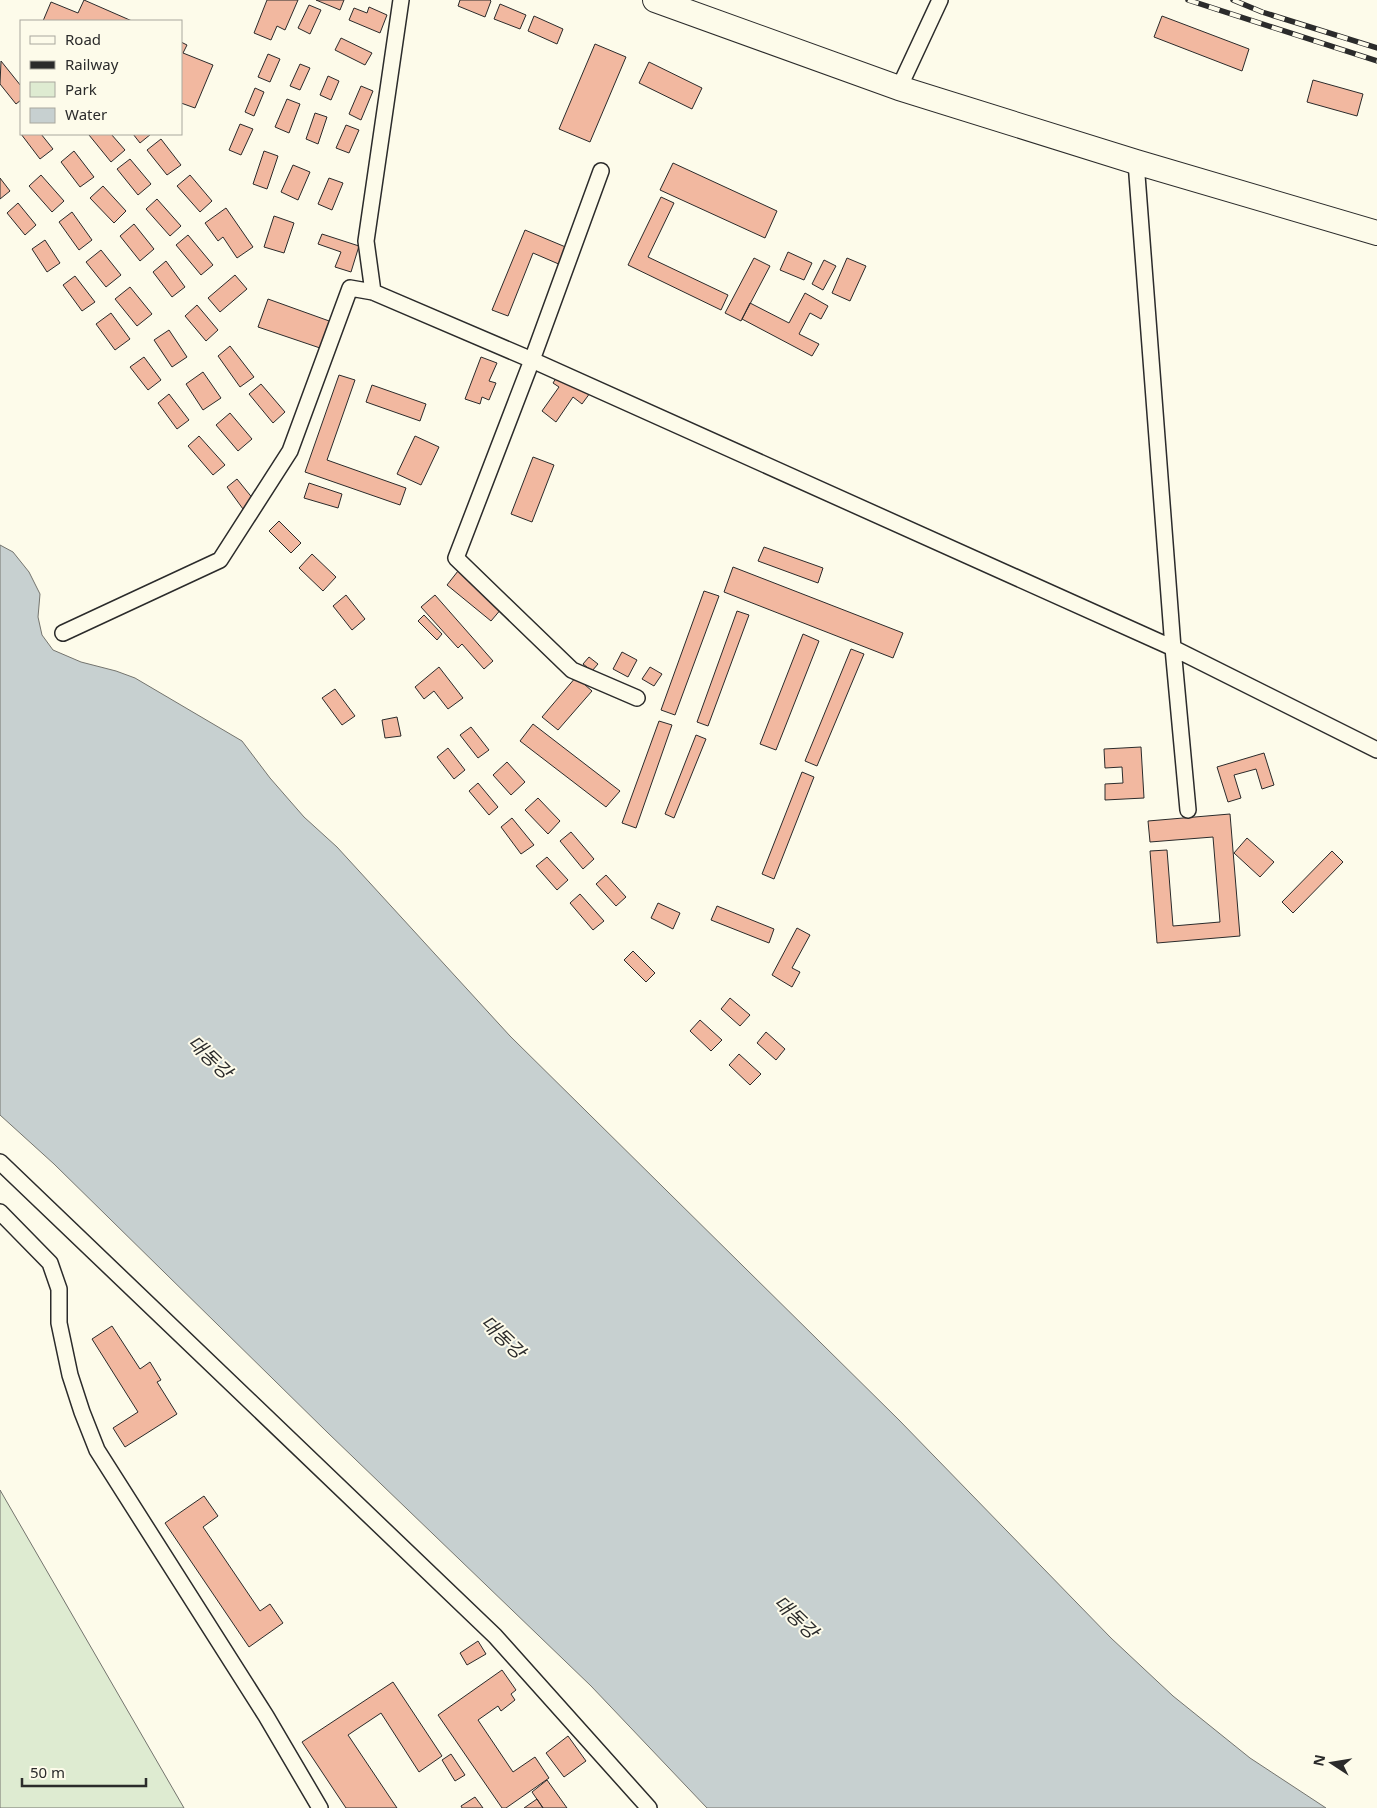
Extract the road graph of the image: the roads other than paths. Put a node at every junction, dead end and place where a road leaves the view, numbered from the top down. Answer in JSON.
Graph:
{"nodes":[{"id":1,"x":401,"y":0,"type":"edge"},
{"id":2,"x":655,"y":0,"type":"edge"},
{"id":3,"x":940,"y":0,"type":"edge"},
{"id":4,"x":899,"y":88,"type":"junction"},
{"id":5,"x":1136,"y":162,"type":"junction"},
{"id":6,"x":602,"y":171,"type":"dead end"},
{"id":7,"x":1377,"y":233,"type":"edge"},
{"id":8,"x":373,"y":292,"type":"junction"},
{"id":9,"x":532,"y":360,"type":"junction"},
{"id":10,"x":63,"y":633,"type":"dead end"},
{"id":11,"x":1173,"y":648,"type":"junction"},
{"id":12,"x":637,"y":698,"type":"dead end"},
{"id":13,"x":1377,"y":750,"type":"edge"},
{"id":14,"x":1188,"y":810,"type":"dead end"},
{"id":15,"x":0,"y":1162,"type":"edge"},
{"id":16,"x":0,"y":1212,"type":"edge"},
{"id":17,"x":649,"y":1807,"type":"edge"},
{"id":18,"x":320,"y":1808,"type":"edge"}],
"edges":[{"from":1,"to":8,"type":"street"},
{"from":2,"to":4,"type":"main road"},
{"from":3,"to":4,"type":"street"},
{"from":4,"to":5,"type":"main road"},
{"from":5,"to":7,"type":"main road"},
{"from":5,"to":11,"type":"street"},
{"from":6,"to":9,"type":"street"},
{"from":8,"to":9,"type":"street"},
{"from":8,"to":10,"type":"street"},
{"from":9,"to":11,"type":"street"},
{"from":9,"to":12,"type":"street"},
{"from":11,"to":13,"type":"street"},
{"from":11,"to":14,"type":"street"},
{"from":15,"to":17,"type":"street"},
{"from":16,"to":18,"type":"street"}]}
